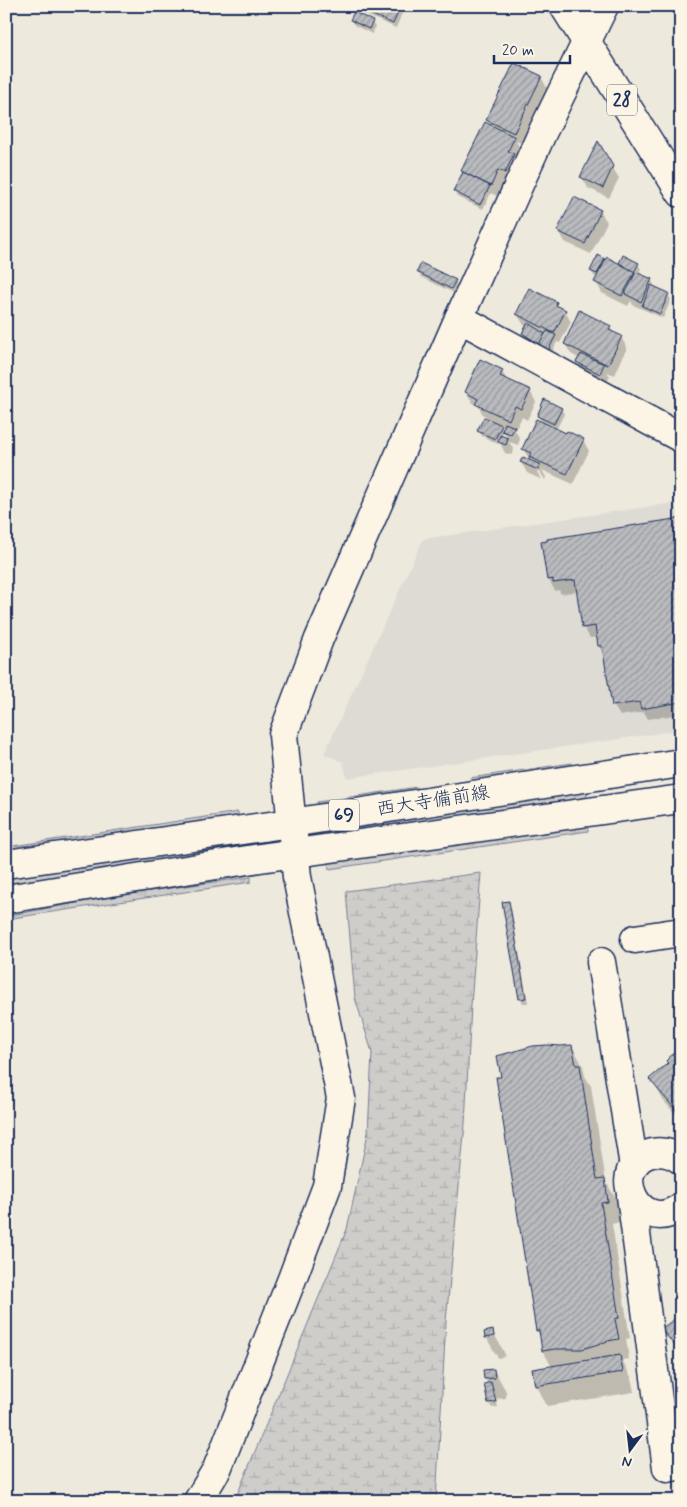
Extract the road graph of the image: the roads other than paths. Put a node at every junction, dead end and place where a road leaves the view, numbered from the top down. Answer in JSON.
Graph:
{"nodes":[{"id":1,"x":564,"y":6,"type":"edge"},
{"id":2,"x":604,"y":6,"type":"edge"},
{"id":3,"x":586,"y":43,"type":"junction"},
{"id":4,"x":681,"y":193,"type":"edge"},
{"id":5,"x":459,"y":318,"type":"junction"},
{"id":6,"x":681,"y":438,"type":"edge"},
{"id":7,"x":681,"y":763,"type":"edge"},
{"id":8,"x":681,"y":800,"type":"edge"},
{"id":9,"x":291,"y":823,"type":"junction"},
{"id":10,"x":294,"y":854,"type":"junction"},
{"id":11,"x":6,"y":864,"type":"edge"},
{"id":12,"x":6,"y":899,"type":"edge"},
{"id":13,"x":681,"y":932,"type":"edge"},
{"id":14,"x":635,"y":939,"type":"dead end"},
{"id":15,"x":601,"y":962,"type":"dead end"},
{"id":16,"x":681,"y":1160,"type":"edge"},
{"id":17,"x":634,"y":1166,"type":"junction"},
{"id":18,"x":631,"y":1196,"type":"junction"},
{"id":19,"x":681,"y":1206,"type":"edge"},
{"id":20,"x":681,"y":1466,"type":"edge"},
{"id":21,"x":198,"y":1501,"type":"edge"}],
"edges":[{"from":1,"to":3,"type":"street","number":"28"},
{"from":2,"to":3,"type":"street"},
{"from":3,"to":4,"type":"street","number":"28"},
{"from":3,"to":5,"type":"street"},
{"from":5,"to":6,"type":"street"},
{"from":5,"to":9,"type":"street"},
{"from":7,"to":9,"type":"street","name":"西大寺備前線","number":"69"},
{"from":8,"to":10,"type":"street","name":"西大寺備前線","number":"69"},
{"from":9,"to":10,"type":"street"},
{"from":9,"to":11,"type":"street","name":"西大寺備前線","number":"69"},
{"from":10,"to":12,"type":"street","name":"西大寺備前線","number":"69"},
{"from":10,"to":21,"type":"street"},
{"from":13,"to":14,"type":"street"},
{"from":15,"to":17,"type":"street"},
{"from":16,"to":17,"type":"street"},
{"from":17,"to":18,"type":"street"},
{"from":18,"to":19,"type":"street"},
{"from":18,"to":20,"type":"street"}]}
